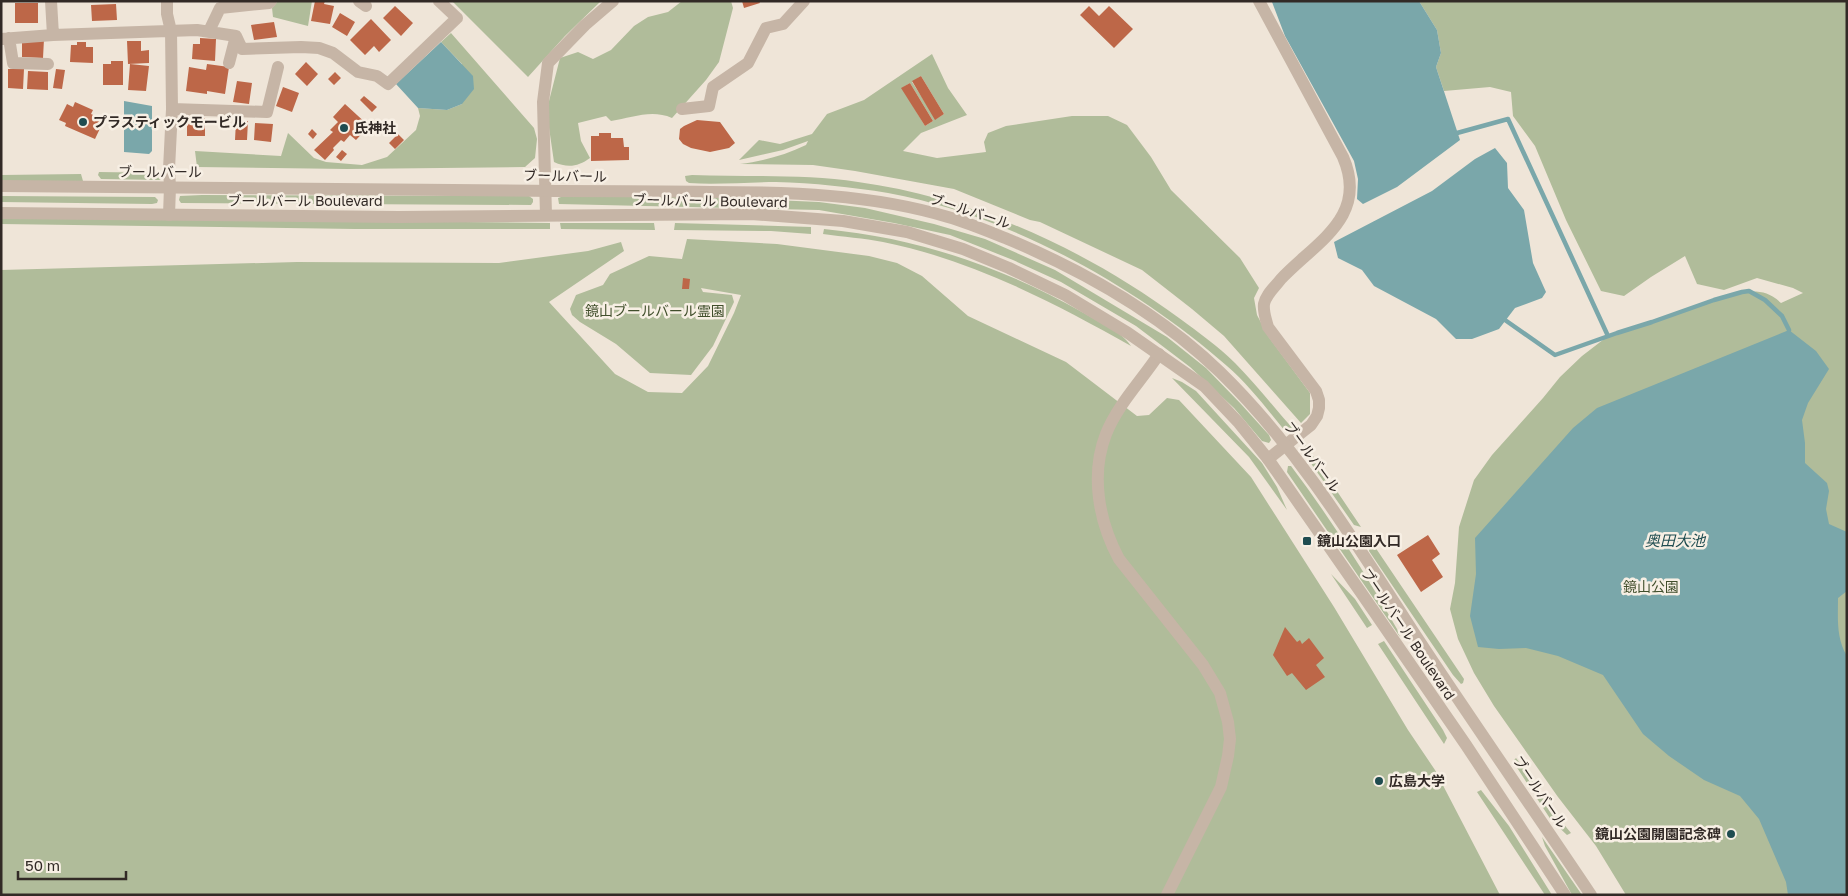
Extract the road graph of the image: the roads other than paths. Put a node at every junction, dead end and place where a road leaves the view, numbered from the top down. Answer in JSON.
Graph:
{"nodes":[{"id":1,"x":51,"y":1,"type":"edge"},
{"id":2,"x":167,"y":1,"type":"edge"},
{"id":3,"x":271,"y":1,"type":"edge"},
{"id":4,"x":439,"y":1,"type":"edge"},
{"id":5,"x":613,"y":1,"type":"edge"},
{"id":6,"x":804,"y":1,"type":"edge"},
{"id":7,"x":1259,"y":1,"type":"edge"},
{"id":8,"x":600,"y":8,"type":"edge"},
{"id":9,"x":171,"y":31,"type":"junction"},
{"id":10,"x":209,"y":31,"type":"junction"},
{"id":11,"x":52,"y":35,"type":"junction"},
{"id":12,"x":236,"y":36,"type":"junction"},
{"id":13,"x":5,"y":38,"type":"edge"},
{"id":14,"x":229,"y":63,"type":"dead end"},
{"id":15,"x":48,"y":64,"type":"dead end"},
{"id":16,"x":278,"y":67,"type":"dead end"},
{"id":17,"x":172,"y":109,"type":"junction"},
{"id":18,"x":682,"y":109,"type":"dead end"},
{"id":19,"x":1,"y":186,"type":"edge"},
{"id":20,"x":170,"y":187,"type":"junction"},
{"id":21,"x":546,"y":191,"type":"junction"},
{"id":22,"x":1,"y":213,"type":"edge"},
{"id":23,"x":169,"y":215,"type":"junction"},
{"id":24,"x":546,"y":216,"type":"junction"},
{"id":25,"x":1159,"y":354,"type":"junction"},
{"id":26,"x":1286,"y":445,"type":"junction"},
{"id":27,"x":1268,"y":459,"type":"junction"},
{"id":28,"x":1167,"y":895,"type":"edge"},
{"id":29,"x":1565,"y":895,"type":"edge"},
{"id":30,"x":1591,"y":895,"type":"edge"}],
"edges":[{"from":1,"to":11,"type":"street"},
{"from":2,"to":9,"type":"street"},
{"from":3,"to":10,"type":"street"},
{"from":4,"to":12,"type":"street"},
{"from":5,"to":8,"type":"street"},
{"from":6,"to":18,"type":"street"},
{"from":7,"to":26,"type":"street"},
{"from":8,"to":21,"type":"street"},
{"from":9,"to":10,"type":"street"},
{"from":9,"to":11,"type":"street"},
{"from":9,"to":17,"type":"street"},
{"from":10,"to":12,"type":"street"},
{"from":11,"to":13,"type":"street"},
{"from":12,"to":14,"type":"street"},
{"from":13,"to":15,"type":"street"},
{"from":16,"to":17,"type":"street"},
{"from":17,"to":20,"type":"street"},
{"from":19,"to":20,"type":"street","name":"ブールバール"},
{"from":20,"to":21,"type":"street","name":"ブールバール"},
{"from":20,"to":23,"type":"street"},
{"from":21,"to":24,"type":"street"},
{"from":21,"to":26,"type":"street","name":"ブールバール"},
{"from":22,"to":23,"type":"street","name":"ブールバール Boulevard"},
{"from":23,"to":24,"type":"street","name":"ブールバール Boulevard"},
{"from":24,"to":25,"type":"street","name":"ブールバール Boulevard"},
{"from":25,"to":27,"type":"street","name":"ブールバール Boulevard"},
{"from":25,"to":28,"type":"street"},
{"from":26,"to":27,"type":"street"},
{"from":26,"to":30,"type":"street","name":"ブールバール"},
{"from":27,"to":29,"type":"street","name":"ブールバール Boulevard"}]}
